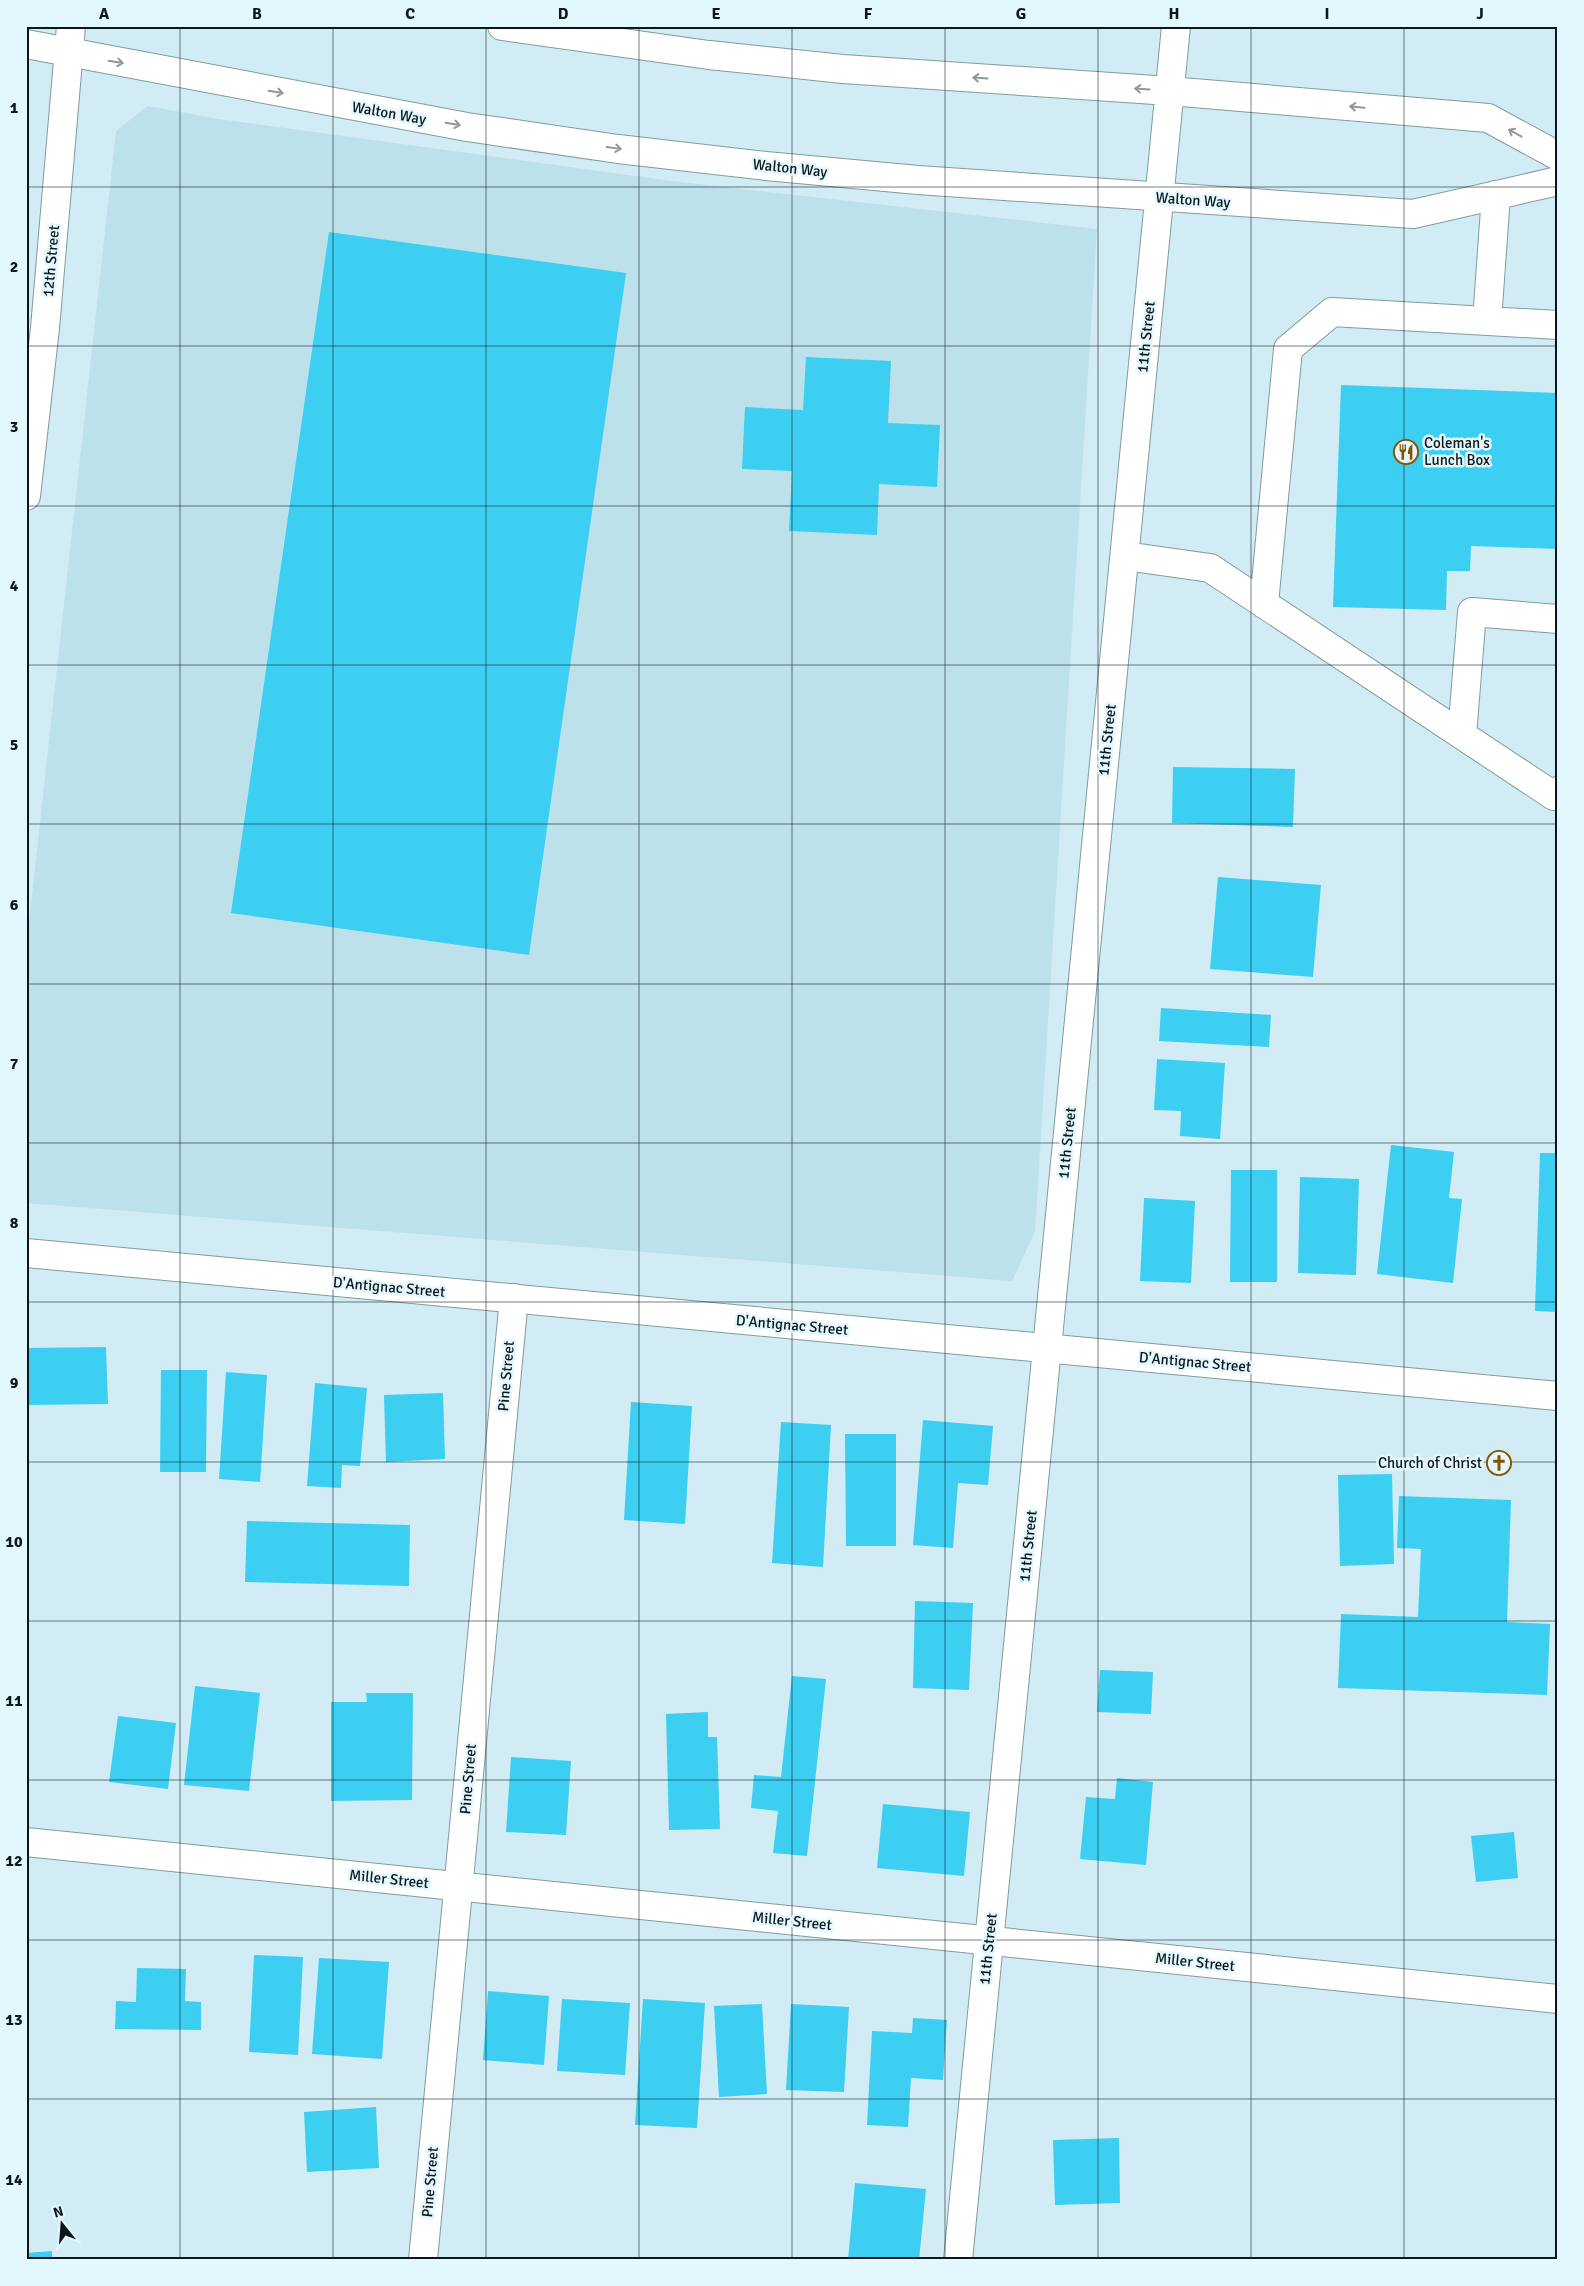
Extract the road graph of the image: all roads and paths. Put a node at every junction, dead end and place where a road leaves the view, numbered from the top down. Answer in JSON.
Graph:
{"nodes":[{"id":1,"x":71,"y":26,"type":"edge"},
{"id":2,"x":502,"y":26,"type":"edge"},
{"id":3,"x":1176,"y":26,"type":"edge"},
{"id":4,"x":26,"y":44,"type":"edge"},
{"id":5,"x":68,"y":54,"type":"junction"},
{"id":6,"x":1170,"y":91,"type":"junction"},
{"id":7,"x":1558,"y":156,"type":"edge"},
{"id":8,"x":1558,"y":181,"type":"edge"},
{"id":9,"x":1496,"y":195,"type":"junction"},
{"id":10,"x":1159,"y":198,"type":"junction"},
{"id":11,"x":1487,"y":321,"type":"junction"},
{"id":12,"x":1558,"y":325,"type":"edge"},
{"id":13,"x":36,"y":327,"type":"edge"},
{"id":14,"x":26,"y":496,"type":"edge"},
{"id":15,"x":1125,"y":556,"type":"junction"},
{"id":16,"x":1264,"y":604,"type":"junction"},
{"id":17,"x":1558,"y":619,"type":"edge"},
{"id":18,"x":1462,"y":735,"type":"junction"},
{"id":19,"x":1558,"y":791,"type":"edge"},
{"id":20,"x":26,"y":1253,"type":"edge"},
{"id":21,"x":514,"y":1298,"type":"junction"},
{"id":22,"x":1047,"y":1348,"type":"junction"},
{"id":23,"x":1558,"y":1396,"type":"edge"},
{"id":24,"x":26,"y":1842,"type":"edge"},
{"id":25,"x":458,"y":1886,"type":"junction"},
{"id":26,"x":989,"y":1941,"type":"junction"},
{"id":27,"x":1558,"y":1999,"type":"edge"},
{"id":28,"x":422,"y":2260,"type":"edge"},
{"id":29,"x":958,"y":2260,"type":"edge"}],
"edges":[{"from":1,"to":5,"type":"main road","name":"12th Street"},
{"from":6,"to":2,"type":"main road","one_way":true},
{"from":3,"to":6,"type":"main road","name":"11th Street"},
{"from":4,"to":5,"type":"main road","name":"Walton Way"},
{"from":5,"to":10,"type":"main road","name":"Walton Way","one_way":true},
{"from":5,"to":13,"type":"main road","name":"12th Street"},
{"from":7,"to":6,"type":"main road","one_way":true},
{"from":6,"to":10,"type":"main road","name":"11th Street"},
{"from":8,"to":9,"type":"main road","name":"Walton Way"},
{"from":9,"to":10,"type":"main road","name":"Walton Way"},
{"from":9,"to":11,"type":"main road"},
{"from":10,"to":15,"type":"main road","name":"11th Street"},
{"from":11,"to":12,"type":"main road"},
{"from":11,"to":16,"type":"main road"},
{"from":13,"to":14,"type":"main road","name":"12th Street"},
{"from":15,"to":16,"type":"main road"},
{"from":15,"to":22,"type":"main road","name":"11th Street"},
{"from":16,"to":18,"type":"main road"},
{"from":17,"to":18,"type":"main road"},
{"from":18,"to":19,"type":"main road"},
{"from":20,"to":21,"type":"main road","name":"D'Antignac Street"},
{"from":21,"to":22,"type":"main road","name":"D'Antignac Street"},
{"from":21,"to":25,"type":"main road","name":"Pine Street"},
{"from":22,"to":23,"type":"main road","name":"D'Antignac Street"},
{"from":22,"to":26,"type":"main road","name":"11th Street"},
{"from":24,"to":25,"type":"main road","name":"Miller Street"},
{"from":25,"to":26,"type":"main road","name":"Miller Street"},
{"from":25,"to":28,"type":"main road","name":"Pine Street"},
{"from":26,"to":27,"type":"main road","name":"Miller Street"},
{"from":26,"to":29,"type":"main road","name":"11th Street"}]}
